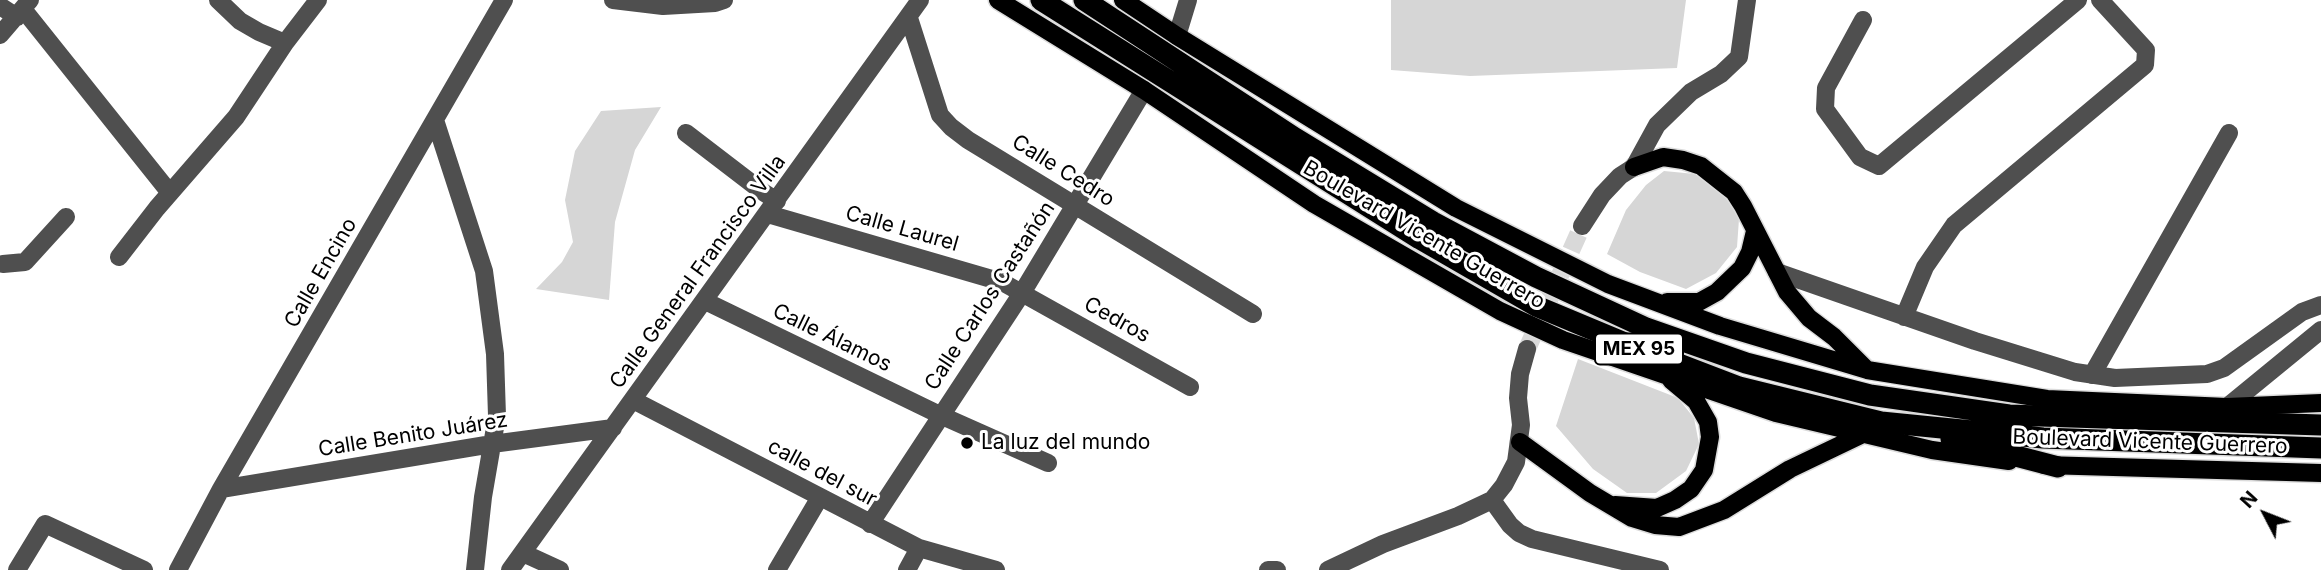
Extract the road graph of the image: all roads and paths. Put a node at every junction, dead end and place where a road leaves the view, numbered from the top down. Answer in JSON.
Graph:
{"nodes":[{"id":1,"x":218,"y":0,"type":"edge"},
{"id":2,"x":318,"y":0,"type":"edge"},
{"id":3,"x":503,"y":0,"type":"edge"},
{"id":4,"x":613,"y":0,"type":"edge"},
{"id":5,"x":724,"y":0,"type":"edge"},
{"id":6,"x":920,"y":0,"type":"edge"},
{"id":7,"x":998,"y":0,"type":"edge"},
{"id":8,"x":1041,"y":0,"type":"edge"},
{"id":9,"x":1084,"y":0,"type":"edge"},
{"id":10,"x":1123,"y":0,"type":"edge"},
{"id":11,"x":1188,"y":0,"type":"edge"},
{"id":12,"x":1747,"y":0,"type":"edge"},
{"id":13,"x":2078,"y":0,"type":"edge"},
{"id":14,"x":2100,"y":0,"type":"edge"},
{"id":15,"x":0,"y":6,"type":"edge"},
{"id":16,"x":23,"y":9,"type":"edge"},
{"id":17,"x":909,"y":18,"type":"junction"},
{"id":18,"x":1863,"y":20,"type":"dead end"},
{"id":19,"x":0,"y":35,"type":"edge"},
{"id":20,"x":1177,"y":36,"type":"junction"},
{"id":21,"x":285,"y":43,"type":"junction"},
{"id":22,"x":1144,"y":90,"type":"junction"},
{"id":23,"x":435,"y":120,"type":"junction"},
{"id":24,"x":686,"y":133,"type":"dead end"},
{"id":25,"x":2229,"y":133,"type":"dead end"},
{"id":26,"x":1634,"y":167,"type":"junction"},
{"id":27,"x":170,"y":193,"type":"junction"},
{"id":28,"x":1075,"y":205,"type":"junction"},
{"id":29,"x":772,"y":207,"type":"junction"},
{"id":30,"x":66,"y":217,"type":"dead end"},
{"id":31,"x":1582,"y":226,"type":"tunnel mouth"},
{"id":32,"x":1755,"y":232,"type":"junction"},
{"id":33,"x":119,"y":257,"type":"dead end"},
{"id":34,"x":1,"y":265,"type":"edge"},
{"id":35,"x":1777,"y":272,"type":"junction"},
{"id":36,"x":1022,"y":293,"type":"junction"},
{"id":37,"x":705,"y":301,"type":"junction"},
{"id":38,"x":1657,"y":302,"type":"junction"},
{"id":39,"x":2321,"y":305,"type":"edge"},
{"id":40,"x":1253,"y":314,"type":"dead end"},
{"id":41,"x":1904,"y":317,"type":"junction"},
{"id":42,"x":2321,"y":330,"type":"edge"},
{"id":43,"x":1527,"y":349,"type":"tunnel mouth"},
{"id":44,"x":1867,"y":370,"type":"junction"},
{"id":45,"x":1663,"y":374,"type":"junction"},
{"id":46,"x":2092,"y":375,"type":"junction"},
{"id":47,"x":1190,"y":387,"type":"dead end"},
{"id":48,"x":633,"y":400,"type":"junction"},
{"id":49,"x":2321,"y":403,"type":"edge"},
{"id":50,"x":2227,"y":407,"type":"junction"},
{"id":51,"x":940,"y":415,"type":"junction"},
{"id":52,"x":1881,"y":422,"type":"junction"},
{"id":53,"x":2321,"y":425,"type":"edge"},
{"id":54,"x":613,"y":428,"type":"junction"},
{"id":55,"x":1863,"y":434,"type":"junction"},
{"id":56,"x":1520,"y":442,"type":"junction"},
{"id":57,"x":492,"y":444,"type":"junction"},
{"id":58,"x":2321,"y":448,"type":"edge"},
{"id":59,"x":1048,"y":463,"type":"dead end"},
{"id":60,"x":2058,"y":467,"type":"junction"},
{"id":61,"x":2321,"y":473,"type":"edge"},
{"id":62,"x":221,"y":489,"type":"junction"},
{"id":63,"x":820,"y":497,"type":"junction"},
{"id":64,"x":1492,"y":500,"type":"junction"},
{"id":65,"x":1607,"y":504,"type":"junction"},
{"id":66,"x":870,"y":524,"type":"junction"},
{"id":67,"x":919,"y":548,"type":"junction"},
{"id":68,"x":523,"y":552,"type":"junction"},
{"id":69,"x":18,"y":570,"type":"edge"},
{"id":70,"x":144,"y":570,"type":"edge"},
{"id":71,"x":178,"y":570,"type":"edge"},
{"id":72,"x":475,"y":570,"type":"edge"},
{"id":73,"x":510,"y":570,"type":"edge"},
{"id":74,"x":560,"y":570,"type":"edge"},
{"id":75,"x":778,"y":570,"type":"edge"},
{"id":76,"x":907,"y":570,"type":"edge"},
{"id":77,"x":996,"y":570,"type":"edge"},
{"id":78,"x":1268,"y":570,"type":"edge"},
{"id":79,"x":1277,"y":570,"type":"edge"},
{"id":80,"x":1328,"y":570,"type":"edge"},
{"id":81,"x":1660,"y":570,"type":"edge"}],
"edges":[{"from":1,"to":21,"type":"street"},
{"from":2,"to":21,"type":"street"},
{"from":3,"to":23,"type":"street","name":"Calle Encino"},
{"from":4,"to":5,"type":"street"},
{"from":6,"to":17,"type":"street","name":"Calle General Francisco Villa"},
{"from":7,"to":22,"type":"main road","name":"Boulevard Vicente Guerrero"},
{"from":8,"to":52,"type":"highway","name":"Boulevard Vicente Guerrero","number":"MEX 95"},
{"from":9,"to":53,"type":"highway","name":"Boulevard Vicente Guerrero","number":"MEX 95"},
{"from":10,"to":20,"type":"main road","name":"Boulevard Vicente Guerrero"},
{"from":11,"to":20,"type":"street"},
{"from":12,"to":26,"type":"street"},
{"from":13,"to":18,"type":"street"},
{"from":14,"to":41,"type":"street"},
{"from":15,"to":16,"type":"street"},
{"from":16,"to":19,"type":"street"},
{"from":16,"to":27,"type":"street"},
{"from":17,"to":28,"type":"street","name":"Calle Cedro"},
{"from":17,"to":29,"type":"street","name":"Calle General Francisco Villa"},
{"from":20,"to":38,"type":"main road","name":"Boulevard Vicente Guerrero"},
{"from":21,"to":27,"type":"street"},
{"from":22,"to":28,"type":"street","name":"Calle Carlos Castañón"},
{"from":22,"to":45,"type":"main road","name":"Boulevard Vicente Guerrero"},
{"from":23,"to":57,"type":"street"},
{"from":23,"to":62,"type":"street","name":"Calle Encino"},
{"from":24,"to":29,"type":"street","name":"Calle Laurel"},
{"from":25,"to":46,"type":"street"},
{"from":26,"to":31,"type":"street"},
{"from":26,"to":32,"type":"main road"},
{"from":27,"to":33,"type":"street"},
{"from":28,"to":36,"type":"street","name":"Calle Carlos Castañón"},
{"from":28,"to":40,"type":"street","name":"Calle Cedro"},
{"from":29,"to":36,"type":"street","name":"Calle Laurel"},
{"from":29,"to":37,"type":"street","name":"Calle General Francisco Villa"},
{"from":30,"to":34,"type":"street"},
{"from":32,"to":35,"type":"main road"},
{"from":32,"to":38,"type":"main road"},
{"from":35,"to":41,"type":"street"},
{"from":35,"to":44,"type":"main road"},
{"from":36,"to":47,"type":"street","name":"Cedros"},
{"from":36,"to":51,"type":"street","name":"Calle Carlos Castañón"},
{"from":37,"to":48,"type":"street","name":"Calle General Francisco Villa"},
{"from":37,"to":51,"type":"street","name":"Calle Álamos"},
{"from":38,"to":44,"type":"main road","name":"Boulevard Vicente Guerrero"},
{"from":39,"to":46,"type":"street"},
{"from":41,"to":46,"type":"street"},
{"from":42,"to":50,"type":"street"},
{"from":43,"to":56,"type":"street"},
{"from":44,"to":50,"type":"main road","name":"Boulevard Vicente Guerrero"},
{"from":45,"to":55,"type":"main road","name":"Boulevard Vicente Guerrero"},
{"from":45,"to":65,"type":"main road"},
{"from":48,"to":54,"type":"street","name":"Calle General Francisco Villa"},
{"from":48,"to":63,"type":"street","name":"calle del sur"},
{"from":49,"to":50,"type":"main road","name":"Boulevard Vicente Guerrero"},
{"from":51,"to":59,"type":"street","name":"Calle Álamos"},
{"from":51,"to":66,"type":"street","name":"Calle Carlos Castañón"},
{"from":52,"to":58,"type":"highway","name":"Boulevard Vicente Guerrero","number":"MEX 95"},
{"from":52,"to":60,"type":"highway"},
{"from":54,"to":57,"type":"street","name":"Calle Benito Juárez"},
{"from":54,"to":68,"type":"street","name":"Calle General Francisco Villa"},
{"from":55,"to":60,"type":"main road","name":"Boulevard Vicente Guerrero"},
{"from":55,"to":65,"type":"main road"},
{"from":56,"to":64,"type":"street"},
{"from":56,"to":65,"type":"main road"},
{"from":57,"to":62,"type":"street","name":"Calle Benito Juárez"},
{"from":57,"to":72,"type":"street"},
{"from":60,"to":61,"type":"main road","name":"Boulevard Vicente Guerrero"},
{"from":62,"to":71,"type":"street","name":"Calle Encino"},
{"from":63,"to":66,"type":"street","name":"calle del sur"},
{"from":63,"to":75,"type":"street"},
{"from":64,"to":80,"type":"street"},
{"from":64,"to":81,"type":"street"},
{"from":66,"to":67,"type":"street","name":"calle del sur"},
{"from":67,"to":76,"type":"street"},
{"from":67,"to":77,"type":"street","name":"calle del sur"},
{"from":68,"to":73,"type":"street","name":"Calle General Francisco Villa"},
{"from":68,"to":74,"type":"street"},
{"from":69,"to":70,"type":"street"},
{"from":78,"to":79,"type":"street"}]}
